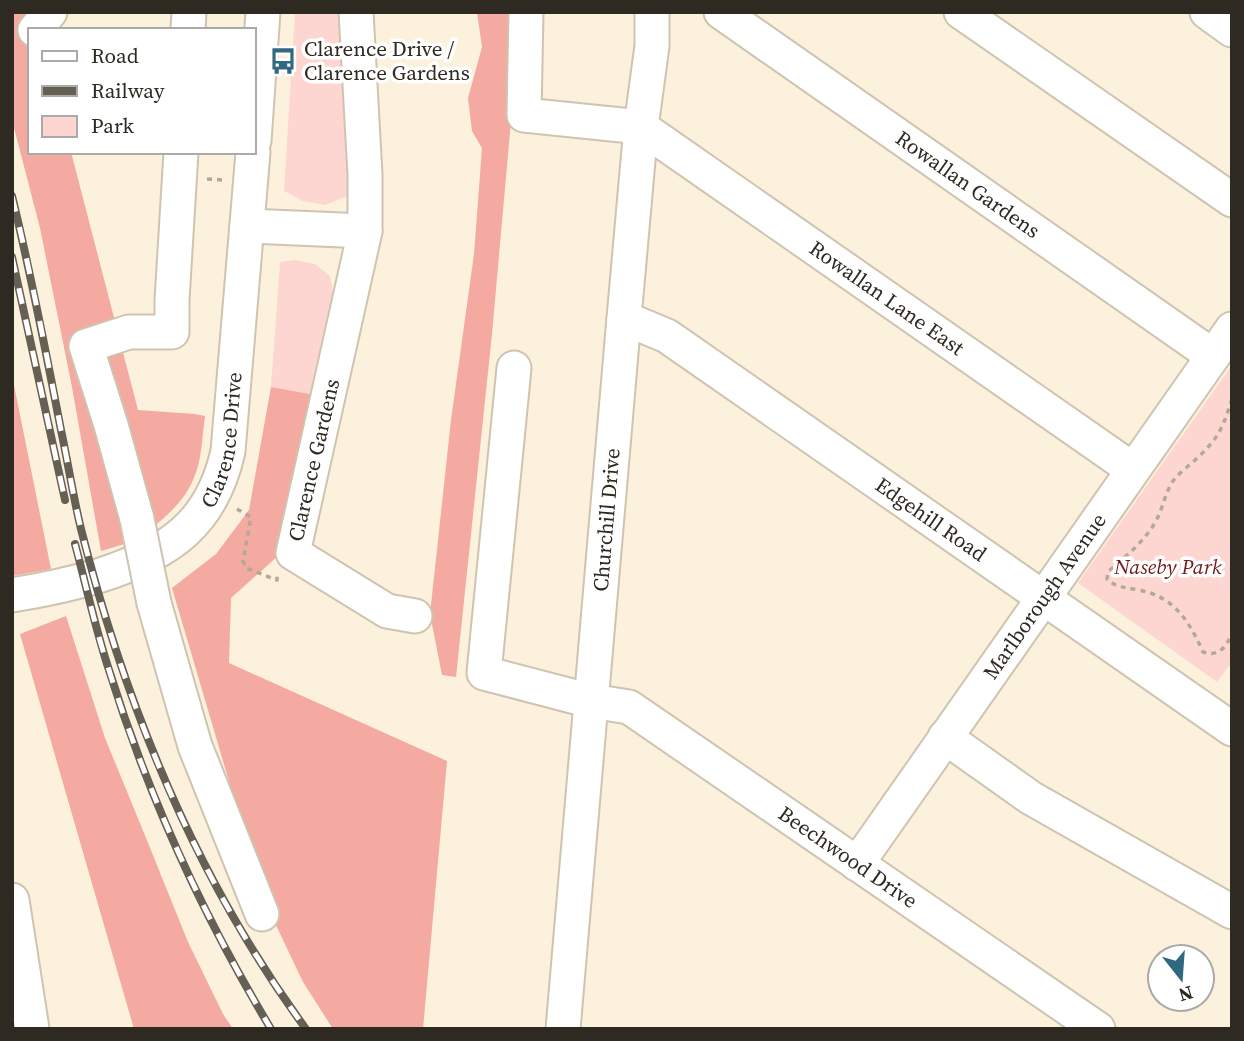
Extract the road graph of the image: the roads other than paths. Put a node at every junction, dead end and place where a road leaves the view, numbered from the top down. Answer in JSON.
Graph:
{"nodes":[{"id":1,"x":50,"y":12,"type":"edge"},
{"id":2,"x":255,"y":12,"type":"edge"},
{"id":3,"x":356,"y":12,"type":"edge"},
{"id":4,"x":526,"y":12,"type":"edge"},
{"id":5,"x":652,"y":12,"type":"edge"},
{"id":6,"x":721,"y":12,"type":"edge"},
{"id":7,"x":961,"y":12,"type":"edge"},
{"id":8,"x":1206,"y":12,"type":"edge"},
{"id":9,"x":263,"y":13,"type":"edge"},
{"id":10,"x":37,"y":28,"type":"edge"},
{"id":11,"x":1232,"y":30,"type":"edge"},
{"id":12,"x":256,"y":113,"type":"edge"},
{"id":13,"x":641,"y":127,"type":"junction"},
{"id":14,"x":181,"y":154,"type":"edge"},
{"id":15,"x":253,"y":154,"type":"edge"},
{"id":16,"x":1232,"y":200,"type":"edge"},
{"id":17,"x":247,"y":226,"type":"junction"},
{"id":18,"x":365,"y":231,"type":"junction"},
{"id":19,"x":624,"y":318,"type":"junction"},
{"id":20,"x":1232,"y":329,"type":"edge"},
{"id":21,"x":1213,"y":356,"type":"junction"},
{"id":22,"x":514,"y":368,"type":"dead end"},
{"id":23,"x":1132,"y":469,"type":"junction"},
{"id":24,"x":12,"y":595,"type":"edge"},
{"id":25,"x":1043,"y":598,"type":"junction"},
{"id":26,"x":415,"y":616,"type":"dead end"},
{"id":27,"x":591,"y":701,"type":"junction"},
{"id":28,"x":1227,"y":716,"type":"edge"},
{"id":29,"x":945,"y":737,"type":"junction"},
{"id":30,"x":857,"y":864,"type":"junction"},
{"id":31,"x":12,"y":900,"type":"edge"},
{"id":32,"x":1232,"y":912,"type":"edge"},
{"id":33,"x":262,"y":914,"type":"dead end"},
{"id":34,"x":32,"y":1029,"type":"edge"},
{"id":35,"x":563,"y":1029,"type":"edge"},
{"id":36,"x":1098,"y":1029,"type":"edge"}],
"edges":[{"from":1,"to":10,"type":"street"},
{"from":2,"to":9,"type":"street"},
{"from":3,"to":18,"type":"street","name":"Clarence Gardens"},
{"from":4,"to":13,"type":"street"},
{"from":5,"to":13,"type":"street","name":"Churchill Drive"},
{"from":6,"to":21,"type":"street","name":"Rowallan Gardens"},
{"from":7,"to":16,"type":"street"},
{"from":8,"to":11,"type":"street"},
{"from":9,"to":12,"type":"street"},
{"from":13,"to":19,"type":"street","name":"Churchill Drive"},
{"from":13,"to":23,"type":"street","name":"Rowallan Lane East"},
{"from":14,"to":33,"type":"street","bridge":true},
{"from":15,"to":17,"type":"street","name":"Clarence Drive"},
{"from":17,"to":18,"type":"street"},
{"from":17,"to":24,"type":"street","name":"Clarence Drive"},
{"from":18,"to":26,"type":"street","name":"Clarence Gardens"},
{"from":19,"to":25,"type":"street","name":"Edgehill Road"},
{"from":19,"to":27,"type":"street","name":"Churchill Drive"},
{"from":20,"to":21,"type":"street","name":"Marlborough Avenue"},
{"from":21,"to":23,"type":"street","name":"Marlborough Avenue"},
{"from":22,"to":27,"type":"street","name":"Beechwood Drive"},
{"from":23,"to":25,"type":"street","name":"Marlborough Avenue"},
{"from":25,"to":28,"type":"street","name":"Edgehill Road"},
{"from":25,"to":29,"type":"street","name":"Marlborough Avenue"},
{"from":27,"to":30,"type":"street","name":"Beechwood Drive"},
{"from":27,"to":35,"type":"street","name":"Churchill Drive"},
{"from":29,"to":30,"type":"street","name":"Marlborough Avenue"},
{"from":29,"to":32,"type":"street"},
{"from":30,"to":36,"type":"street","name":"Beechwood Drive"},
{"from":31,"to":34,"type":"street"}]}
